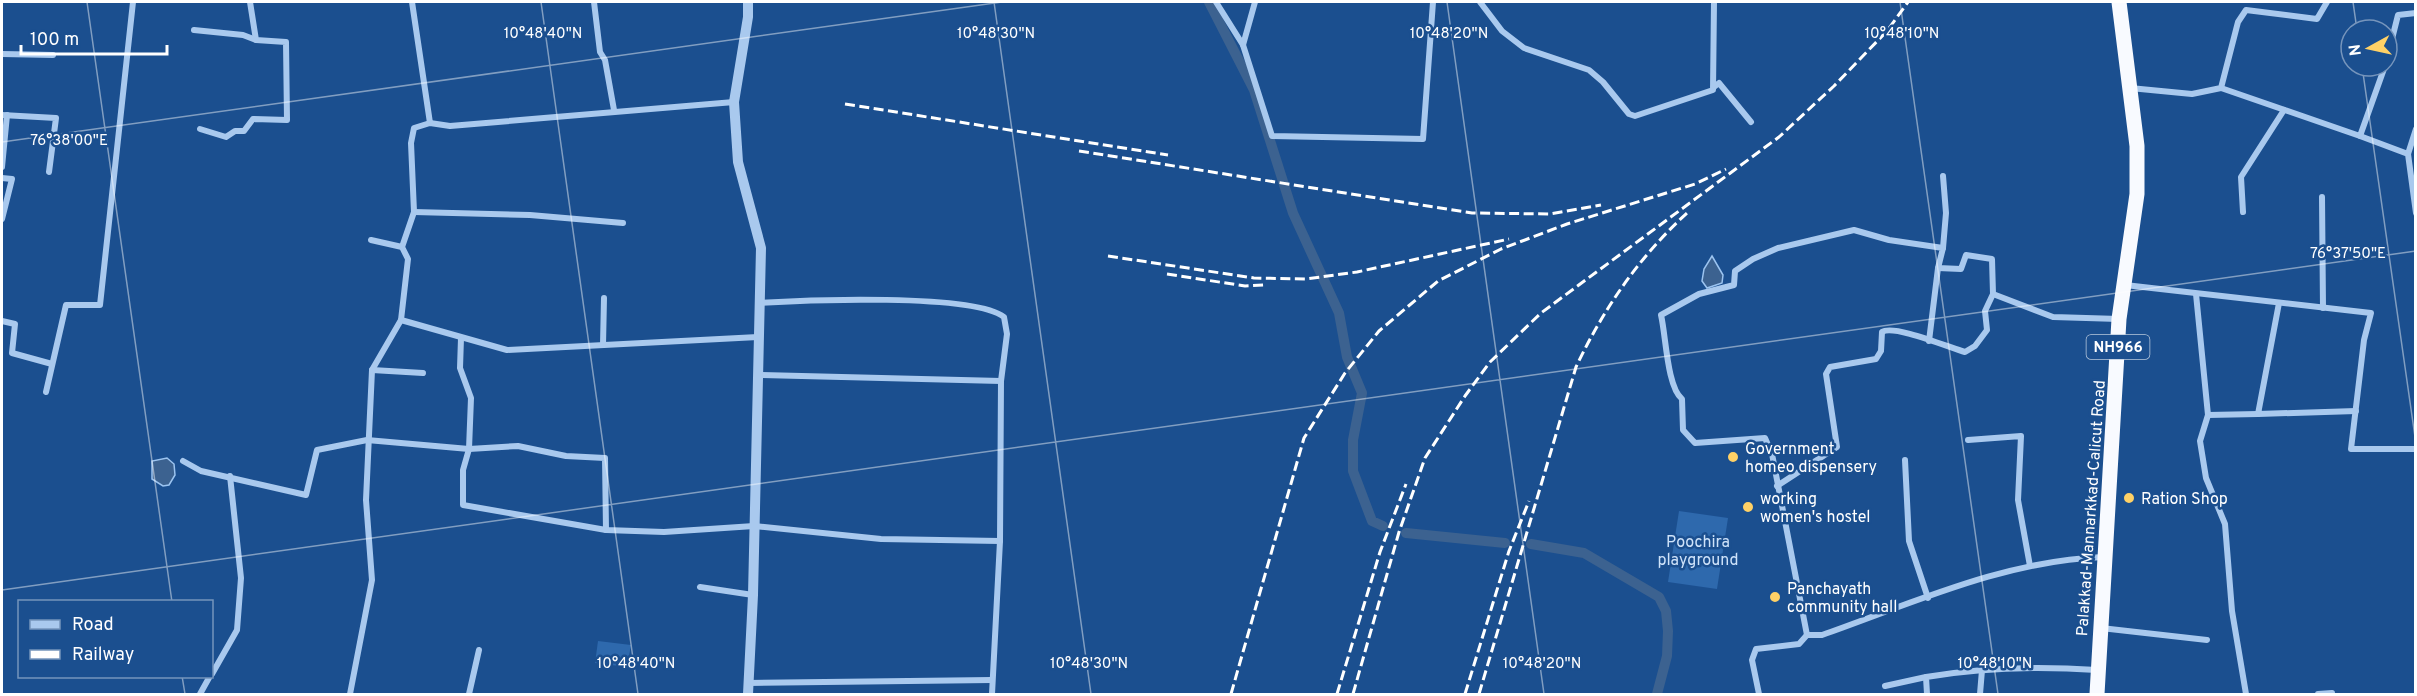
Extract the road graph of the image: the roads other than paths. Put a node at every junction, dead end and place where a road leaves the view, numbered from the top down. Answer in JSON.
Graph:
{"nodes":[{"id":1,"x":133,"y":2,"type":"edge"},
{"id":2,"x":250,"y":2,"type":"edge"},
{"id":3,"x":412,"y":2,"type":"edge"},
{"id":4,"x":594,"y":2,"type":"edge"},
{"id":5,"x":748,"y":2,"type":"edge"},
{"id":6,"x":1216,"y":2,"type":"edge"},
{"id":7,"x":1255,"y":2,"type":"edge"},
{"id":8,"x":1433,"y":2,"type":"edge"},
{"id":9,"x":1480,"y":2,"type":"edge"},
{"id":10,"x":1714,"y":2,"type":"edge"},
{"id":11,"x":2120,"y":2,"type":"edge"},
{"id":12,"x":2327,"y":2,"type":"edge"},
{"id":13,"x":2415,"y":14,"type":"edge"},
{"id":14,"x":2397,"y":18,"type":"edge"},
{"id":15,"x":194,"y":30,"type":"dead end"},
{"id":16,"x":256,"y":40,"type":"junction"},
{"id":17,"x":1244,"y":45,"type":"junction"},
{"id":18,"x":2,"y":54,"type":"edge"},
{"id":19,"x":53,"y":55,"type":"dead end"},
{"id":20,"x":2381,"y":78,"type":"edge"},
{"id":21,"x":1714,"y":87,"type":"junction"},
{"id":22,"x":2130,"y":88,"type":"junction"},
{"id":23,"x":2221,"y":88,"type":"junction"},
{"id":24,"x":734,"y":102,"type":"junction"},
{"id":25,"x":614,"y":110,"type":"junction"},
{"id":26,"x":2284,"y":110,"type":"junction"},
{"id":27,"x":4,"y":115,"type":"edge"},
{"id":28,"x":1751,"y":122,"type":"dead end"},
{"id":29,"x":430,"y":123,"type":"junction"},
{"id":30,"x":200,"y":129,"type":"dead end"},
{"id":31,"x":2415,"y":129,"type":"edge"},
{"id":32,"x":2360,"y":136,"type":"junction"},
{"id":33,"x":2408,"y":154,"type":"junction"},
{"id":34,"x":2,"y":167,"type":"edge"},
{"id":35,"x":49,"y":172,"type":"dead end"},
{"id":36,"x":1943,"y":176,"type":"dead end"},
{"id":37,"x":2,"y":178,"type":"edge"},
{"id":38,"x":2322,"y":197,"type":"dead end"},
{"id":39,"x":414,"y":212,"type":"junction"},
{"id":40,"x":2243,"y":212,"type":"dead end"},
{"id":41,"x":2415,"y":213,"type":"edge"},
{"id":42,"x":2,"y":219,"type":"edge"},
{"id":43,"x":623,"y":223,"type":"dead end"},
{"id":44,"x":371,"y":240,"type":"dead end"},
{"id":45,"x":402,"y":247,"type":"junction"},
{"id":46,"x":1943,"y":248,"type":"junction"},
{"id":47,"x":1938,"y":268,"type":"junction"},
{"id":48,"x":2124,"y":285,"type":"junction"},
{"id":49,"x":1993,"y":294,"type":"junction"},
{"id":50,"x":2196,"y":294,"type":"junction"},
{"id":51,"x":604,"y":298,"type":"dead end"},
{"id":52,"x":759,"y":303,"type":"junction"},
{"id":53,"x":2279,"y":303,"type":"junction"},
{"id":54,"x":2324,"y":308,"type":"junction"},
{"id":55,"x":2120,"y":319,"type":"junction"},
{"id":56,"x":400,"y":320,"type":"junction"},
{"id":57,"x":2,"y":321,"type":"edge"},
{"id":58,"x":758,"y":337,"type":"junction"},
{"id":59,"x":462,"y":338,"type":"junction"},
{"id":60,"x":1929,"y":341,"type":"junction"},
{"id":61,"x":603,"y":345,"type":"junction"},
{"id":62,"x":52,"y":364,"type":"junction"},
{"id":63,"x":372,"y":370,"type":"junction"},
{"id":64,"x":423,"y":374,"type":"dead end"},
{"id":65,"x":757,"y":375,"type":"junction"},
{"id":66,"x":1001,"y":381,"type":"junction"},
{"id":67,"x":46,"y":392,"type":"dead end"},
{"id":68,"x":2356,"y":411,"type":"junction"},
{"id":69,"x":2258,"y":414,"type":"junction"},
{"id":70,"x":2208,"y":415,"type":"junction"},
{"id":71,"x":367,"y":440,"type":"junction"},
{"id":72,"x":1968,"y":440,"type":"dead end"},
{"id":73,"x":469,"y":449,"type":"junction"},
{"id":74,"x":2415,"y":449,"type":"edge"},
{"id":75,"x":1905,"y":459,"type":"dead end"},
{"id":76,"x":183,"y":461,"type":"dead end"},
{"id":77,"x":230,"y":477,"type":"junction"},
{"id":78,"x":1777,"y":486,"type":"junction"},
{"id":79,"x":754,"y":526,"type":"junction"},
{"id":80,"x":606,"y":530,"type":"junction"},
{"id":81,"x":1000,"y":541,"type":"junction"},
{"id":82,"x":2104,"y":557,"type":"junction"},
{"id":83,"x":2030,"y":566,"type":"junction"},
{"id":84,"x":700,"y":586,"type":"dead end"},
{"id":85,"x":753,"y":595,"type":"junction"},
{"id":86,"x":1928,"y":598,"type":"junction"},
{"id":87,"x":2101,"y":628,"type":"junction"},
{"id":88,"x":1808,"y":635,"type":"junction"},
{"id":89,"x":2207,"y":640,"type":"dead end"},
{"id":90,"x":479,"y":650,"type":"dead end"},
{"id":91,"x":1982,"y":670,"type":"junction"},
{"id":92,"x":2097,"y":670,"type":"junction"},
{"id":93,"x":213,"y":672,"type":"edge"},
{"id":94,"x":1926,"y":677,"type":"junction"},
{"id":95,"x":209,"y":678,"type":"edge"},
{"id":96,"x":992,"y":680,"type":"junction"},
{"id":97,"x":1886,"y":686,"type":"dead end"},
{"id":98,"x":748,"y":689,"type":"edge"},
{"id":99,"x":2332,"y":693,"type":"dead end"},
{"id":100,"x":200,"y":694,"type":"edge"},
{"id":101,"x":350,"y":694,"type":"edge"},
{"id":102,"x":470,"y":694,"type":"edge"},
{"id":103,"x":992,"y":694,"type":"edge"},
{"id":104,"x":1759,"y":694,"type":"edge"},
{"id":105,"x":1927,"y":694,"type":"edge"},
{"id":106,"x":1980,"y":694,"type":"edge"},
{"id":107,"x":2097,"y":694,"type":"edge"},
{"id":108,"x":2246,"y":694,"type":"edge"},
{"id":109,"x":2318,"y":694,"type":"edge"}],
"edges":[{"from":1,"to":62,"type":"street"},
{"from":2,"to":16,"type":"street"},
{"from":3,"to":29,"type":"street"},
{"from":4,"to":25,"type":"street"},
{"from":5,"to":24,"type":"street"},
{"from":6,"to":17,"type":"street"},
{"from":7,"to":17,"type":"street"},
{"from":8,"to":17,"type":"street"},
{"from":9,"to":21,"type":"street"},
{"from":10,"to":21,"type":"street"},
{"from":11,"to":22,"type":"highway","name":"Palakkad-Mannarkkad-Calicut Road","number":"NH966"},
{"from":12,"to":23,"type":"street"},
{"from":13,"to":14,"type":"street"},
{"from":15,"to":16,"type":"street"},
{"from":16,"to":30,"type":"street"},
{"from":18,"to":19,"type":"street"},
{"from":20,"to":32,"type":"street"},
{"from":21,"to":28,"type":"street"},
{"from":22,"to":23,"type":"street"},
{"from":22,"to":48,"type":"highway","name":"Palakkad-Mannarkkad-Calicut Road","number":"NH966"},
{"from":23,"to":26,"type":"street"},
{"from":24,"to":25,"type":"street"},
{"from":24,"to":52,"type":"street"},
{"from":25,"to":29,"type":"street"},
{"from":26,"to":32,"type":"street"},
{"from":26,"to":40,"type":"street"},
{"from":27,"to":34,"type":"street"},
{"from":27,"to":35,"type":"street"},
{"from":29,"to":39,"type":"street"},
{"from":31,"to":33,"type":"street"},
{"from":32,"to":33,"type":"street"},
{"from":33,"to":41,"type":"street"},
{"from":36,"to":46,"type":"street"},
{"from":37,"to":42,"type":"street"},
{"from":38,"to":54,"type":"street"},
{"from":39,"to":43,"type":"street"},
{"from":39,"to":45,"type":"street"},
{"from":44,"to":45,"type":"street"},
{"from":45,"to":56,"type":"street"},
{"from":46,"to":47,"type":"street"},
{"from":46,"to":78,"type":"street"},
{"from":47,"to":49,"type":"street"},
{"from":47,"to":60,"type":"street"},
{"from":48,"to":50,"type":"street"},
{"from":48,"to":55,"type":"highway","name":"Palakkad-Mannarkkad-Calicut Road","number":"NH966"},
{"from":49,"to":55,"type":"street"},
{"from":49,"to":60,"type":"street"},
{"from":50,"to":53,"type":"street"},
{"from":50,"to":70,"type":"street"},
{"from":51,"to":61,"type":"street"},
{"from":52,"to":58,"type":"street"},
{"from":52,"to":66,"type":"street"},
{"from":53,"to":54,"type":"street"},
{"from":53,"to":69,"type":"street"},
{"from":54,"to":68,"type":"street"},
{"from":55,"to":82,"type":"highway","name":"Palakkad-Mannarkkad-Calicut Road","number":"NH966"},
{"from":56,"to":59,"type":"street"},
{"from":56,"to":63,"type":"street"},
{"from":57,"to":62,"type":"street"},
{"from":58,"to":61,"type":"street"},
{"from":58,"to":65,"type":"street"},
{"from":59,"to":61,"type":"street"},
{"from":59,"to":73,"type":"street"},
{"from":60,"to":78,"type":"street"},
{"from":62,"to":67,"type":"street"},
{"from":63,"to":64,"type":"street"},
{"from":63,"to":71,"type":"street"},
{"from":65,"to":66,"type":"street"},
{"from":65,"to":79,"type":"street"},
{"from":66,"to":81,"type":"street"},
{"from":68,"to":69,"type":"street"},
{"from":68,"to":74,"type":"street"},
{"from":69,"to":70,"type":"street"},
{"from":70,"to":108,"type":"street"},
{"from":71,"to":73,"type":"street"},
{"from":71,"to":77,"type":"street"},
{"from":71,"to":101,"type":"street"},
{"from":72,"to":83,"type":"street"},
{"from":73,"to":80,"type":"street"},
{"from":73,"to":80,"type":"street"},
{"from":75,"to":86,"type":"street"},
{"from":76,"to":77,"type":"street"},
{"from":77,"to":93,"type":"street"},
{"from":78,"to":88,"type":"street"},
{"from":79,"to":80,"type":"street"},
{"from":79,"to":81,"type":"street"},
{"from":79,"to":85,"type":"street"},
{"from":81,"to":96,"type":"street"},
{"from":82,"to":83,"type":"street"},
{"from":82,"to":87,"type":"highway","name":"Palakkad-Mannarkkad-Calicut Road","number":"NH966"},
{"from":83,"to":86,"type":"street"},
{"from":84,"to":85,"type":"street"},
{"from":85,"to":98,"type":"street"},
{"from":86,"to":88,"type":"street"},
{"from":87,"to":89,"type":"street"},
{"from":87,"to":92,"type":"highway","name":"Palakkad-Mannarkkad-Calicut Road","number":"NH966"},
{"from":88,"to":104,"type":"street"},
{"from":90,"to":102,"type":"street"},
{"from":91,"to":92,"type":"street"},
{"from":91,"to":94,"type":"street"},
{"from":91,"to":106,"type":"street"},
{"from":92,"to":107,"type":"highway","name":"Palakkad-Mannarkkad-Calicut Road","number":"NH966"},
{"from":94,"to":97,"type":"street"},
{"from":94,"to":105,"type":"street"},
{"from":95,"to":100,"type":"street"},
{"from":96,"to":98,"type":"street"},
{"from":96,"to":103,"type":"street"},
{"from":99,"to":109,"type":"street"}]}
